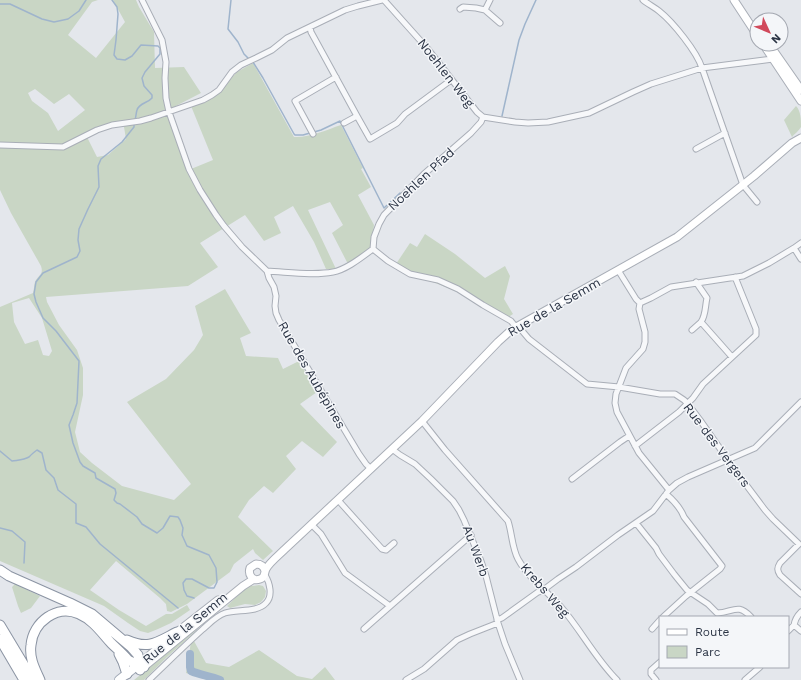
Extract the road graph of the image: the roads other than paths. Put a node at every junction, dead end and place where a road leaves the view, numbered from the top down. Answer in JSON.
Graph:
{"nodes":[{"id":1,"x":142,"y":0,"type":"edge"},
{"id":2,"x":383,"y":0,"type":"edge"},
{"id":3,"x":490,"y":0,"type":"edge"},
{"id":4,"x":643,"y":0,"type":"edge"},
{"id":5,"x":734,"y":0,"type":"edge"},
{"id":6,"x":739,"y":0,"type":"edge"},
{"id":7,"x":460,"y":9,"type":"dead end"},
{"id":8,"x":485,"y":10,"type":"junction"},
{"id":9,"x":749,"y":14,"type":"edge"},
{"id":10,"x":500,"y":23,"type":"dead end"},
{"id":11,"x":749,"y":23,"type":"edge"},
{"id":12,"x":310,"y":27,"type":"junction"},
{"id":13,"x":768,"y":52,"type":"edge"},
{"id":14,"x":775,"y":52,"type":"edge"},
{"id":15,"x":773,"y":59,"type":"junction"},
{"id":16,"x":702,"y":68,"type":"junction"},
{"id":17,"x":336,"y":78,"type":"junction"},
{"id":18,"x":451,"y":80,"type":"junction"},
{"id":19,"x":801,"y":89,"type":"edge"},
{"id":20,"x":801,"y":101,"type":"edge"},
{"id":21,"x":169,"y":112,"type":"junction"},
{"id":22,"x":357,"y":116,"type":"junction"},
{"id":23,"x":483,"y":118,"type":"junction"},
{"id":24,"x":344,"y":123,"type":"dead end"},
{"id":25,"x":801,"y":132,"type":"edge"},
{"id":26,"x":725,"y":133,"type":"junction"},
{"id":27,"x":313,"y":134,"type":"dead end"},
{"id":28,"x":798,"y":140,"type":"edge"},
{"id":29,"x":0,"y":145,"type":"edge"},
{"id":30,"x":696,"y":149,"type":"dead end"},
{"id":31,"x":743,"y":185,"type":"junction"},
{"id":32,"x":757,"y":202,"type":"dead end"},
{"id":33,"x":801,"y":243,"type":"edge"},
{"id":34,"x":794,"y":248,"type":"junction"},
{"id":35,"x":374,"y":249,"type":"junction"},
{"id":36,"x":801,"y":259,"type":"edge"},
{"id":37,"x":618,"y":270,"type":"junction"},
{"id":38,"x":267,"y":271,"type":"junction"},
{"id":39,"x":735,"y":277,"type":"junction"},
{"id":40,"x":696,"y":282,"type":"junction"},
{"id":41,"x":640,"y":303,"type":"junction"},
{"id":42,"x":700,"y":322,"type":"junction"},
{"id":43,"x":517,"y":327,"type":"junction"},
{"id":44,"x":692,"y":330,"type":"dead end"},
{"id":45,"x":732,"y":357,"type":"junction"},
{"id":46,"x":619,"y":387,"type":"junction"},
{"id":47,"x":801,"y":402,"type":"edge"},
{"id":48,"x":688,"y":404,"type":"junction"},
{"id":49,"x":422,"y":421,"type":"junction"},
{"id":50,"x":629,"y":436,"type":"junction"},
{"id":51,"x":635,"y":446,"type":"junction"},
{"id":52,"x":392,"y":449,"type":"junction"},
{"id":53,"x":728,"y":460,"type":"junction"},
{"id":54,"x":371,"y":469,"type":"junction"},
{"id":55,"x":572,"y":479,"type":"dead end"},
{"id":56,"x":668,"y":492,"type":"junction"},
{"id":57,"x":338,"y":500,"type":"junction"},
{"id":58,"x":636,"y":523,"type":"junction"},
{"id":59,"x":311,"y":524,"type":"junction"},
{"id":60,"x":471,"y":535,"type":"junction"},
{"id":61,"x":394,"y":543,"type":"dead end"},
{"id":62,"x":800,"y":543,"type":"edge"},
{"id":63,"x":0,"y":570,"type":"edge"},
{"id":64,"x":264,"y":570,"type":"junction"},
{"id":65,"x":253,"y":578,"type":"junction"},
{"id":66,"x":268,"y":585,"type":"junction"},
{"id":67,"x":545,"y":589,"type":"junction"},
{"id":68,"x":690,"y":592,"type":"junction"},
{"id":69,"x":801,"y":594,"type":"edge"},
{"id":70,"x":390,"y":606,"type":"junction"},
{"id":71,"x":801,"y":612,"type":"edge"},
{"id":72,"x":716,"y":615,"type":"edge"},
{"id":73,"x":664,"y":616,"type":"edge"},
{"id":74,"x":750,"y":616,"type":"edge"},
{"id":75,"x":659,"y":621,"type":"edge"},
{"id":76,"x":498,"y":622,"type":"junction"},
{"id":77,"x":0,"y":625,"type":"edge"},
{"id":78,"x":794,"y":626,"type":"junction"},
{"id":79,"x":364,"y":629,"type":"dead end"},
{"id":80,"x":652,"y":629,"type":"dead end"},
{"id":81,"x":789,"y":630,"type":"edge"},
{"id":82,"x":801,"y":631,"type":"edge"},
{"id":83,"x":177,"y":632,"type":"junction"},
{"id":84,"x":122,"y":638,"type":"junction"},
{"id":85,"x":0,"y":639,"type":"edge"},
{"id":86,"x":111,"y":643,"type":"junction"},
{"id":87,"x":659,"y":663,"type":"edge"},
{"id":88,"x":141,"y":667,"type":"junction"},
{"id":89,"x":759,"y":668,"type":"edge"},
{"id":90,"x":127,"y":677,"type":"edge"},
{"id":91,"x":24,"y":680,"type":"edge"},
{"id":92,"x":33,"y":680,"type":"edge"},
{"id":93,"x":40,"y":680,"type":"edge"},
{"id":94,"x":119,"y":680,"type":"edge"},
{"id":95,"x":149,"y":680,"type":"edge"},
{"id":96,"x":406,"y":680,"type":"edge"},
{"id":97,"x":520,"y":680,"type":"edge"},
{"id":98,"x":617,"y":680,"type":"edge"},
{"id":99,"x":656,"y":680,"type":"edge"},
{"id":100,"x":745,"y":680,"type":"edge"}],
"edges":[{"from":1,"to":21,"type":"street","name":"Rue des Aubépines"},
{"from":2,"to":12,"type":"street"},
{"from":2,"to":18,"type":"street","name":"Noehlen Weg"},
{"from":3,"to":8,"type":"street"},
{"from":4,"to":16,"type":"street"},
{"from":5,"to":11,"type":"main road"},
{"from":6,"to":9,"type":"main road"},
{"from":7,"to":8,"type":"street"},
{"from":8,"to":10,"type":"street"},
{"from":12,"to":17,"type":"street"},
{"from":12,"to":21,"type":"street"},
{"from":13,"to":15,"type":"main road"},
{"from":14,"to":19,"type":"main road"},
{"from":15,"to":16,"type":"street","name":"Noehlen Weg"},
{"from":15,"to":20,"type":"main road"},
{"from":16,"to":23,"type":"street","name":"Noehlen Weg"},
{"from":16,"to":26,"type":"street"},
{"from":17,"to":22,"type":"street"},
{"from":17,"to":27,"type":"street"},
{"from":18,"to":22,"type":"street"},
{"from":18,"to":23,"type":"street","name":"Noehlen Weg"},
{"from":21,"to":29,"type":"street"},
{"from":21,"to":38,"type":"street","name":"Rue des Aubépines"},
{"from":22,"to":24,"type":"street"},
{"from":23,"to":35,"type":"street","name":"Noehlen Pfad"},
{"from":25,"to":28,"type":"main road","name":"Rue de la Semm"},
{"from":26,"to":30,"type":"street"},
{"from":26,"to":31,"type":"street"},
{"from":28,"to":31,"type":"main road","name":"Rue de la Semm"},
{"from":31,"to":32,"type":"street"},
{"from":31,"to":37,"type":"main road","name":"Rue de la Semm"},
{"from":33,"to":34,"type":"street"},
{"from":34,"to":36,"type":"street"},
{"from":34,"to":39,"type":"street"},
{"from":35,"to":38,"type":"street"},
{"from":35,"to":43,"type":"street","name":"Rue des Vergers"},
{"from":37,"to":41,"type":"street"},
{"from":37,"to":43,"type":"main road","name":"Rue de la Semm"},
{"from":38,"to":54,"type":"street","name":"Rue des Aubépines"},
{"from":39,"to":40,"type":"street"},
{"from":39,"to":45,"type":"street"},
{"from":40,"to":41,"type":"street"},
{"from":40,"to":42,"type":"street"},
{"from":41,"to":46,"type":"street"},
{"from":42,"to":44,"type":"street"},
{"from":42,"to":45,"type":"street"},
{"from":43,"to":46,"type":"street","name":"Rue des Vergers"},
{"from":43,"to":49,"type":"main road","name":"Rue de la Semm"},
{"from":45,"to":48,"type":"street"},
{"from":46,"to":48,"type":"street","name":"Rue des Vergers"},
{"from":46,"to":50,"type":"street"},
{"from":47,"to":53,"type":"street"},
{"from":48,"to":51,"type":"street"},
{"from":48,"to":53,"type":"street","name":"Rue des Vergers"},
{"from":49,"to":52,"type":"main road","name":"Rue de la Semm"},
{"from":49,"to":67,"type":"street","name":"Krebs Weg"},
{"from":50,"to":51,"type":"street"},
{"from":50,"to":55,"type":"street"},
{"from":51,"to":56,"type":"street"},
{"from":52,"to":54,"type":"main road","name":"Rue de la Semm"},
{"from":52,"to":60,"type":"street","name":"Au Werb"},
{"from":53,"to":56,"type":"street"},
{"from":53,"to":62,"type":"street","name":"Rue des Vergers"},
{"from":54,"to":57,"type":"main road","name":"Rue de la Semm"},
{"from":56,"to":58,"type":"street"},
{"from":56,"to":68,"type":"street"},
{"from":57,"to":59,"type":"main road","name":"Rue de la Semm"},
{"from":57,"to":61,"type":"street"},
{"from":58,"to":67,"type":"street"},
{"from":58,"to":68,"type":"street"},
{"from":59,"to":64,"type":"main road","name":"Rue de la Semm"},
{"from":59,"to":70,"type":"street"},
{"from":60,"to":70,"type":"street"},
{"from":60,"to":76,"type":"street","name":"Au Werb"},
{"from":62,"to":69,"type":"street","name":"Rue des Vergers"},
{"from":63,"to":84,"type":"highway"},
{"from":64,"to":65,"type":"main road"},
{"from":64,"to":65,"type":"main road"},
{"from":64,"to":66,"type":"street"},
{"from":65,"to":66,"type":"street"},
{"from":65,"to":83,"type":"main road","name":"Rue de la Semm"},
{"from":65,"to":88,"type":"main road","name":"Rue de la Semm"},
{"from":66,"to":95,"type":"street"},
{"from":67,"to":76,"type":"street"},
{"from":67,"to":98,"type":"street","name":"Krebs Weg"},
{"from":68,"to":72,"type":"street"},
{"from":68,"to":73,"type":"street"},
{"from":70,"to":79,"type":"street"},
{"from":71,"to":78,"type":"street"},
{"from":72,"to":74,"type":"street"},
{"from":75,"to":80,"type":"street"},
{"from":76,"to":96,"type":"street"},
{"from":76,"to":97,"type":"street","name":"Au Werb"},
{"from":77,"to":92,"type":"highway"},
{"from":78,"to":81,"type":"street"},
{"from":78,"to":82,"type":"street"},
{"from":83,"to":84,"type":"highway"},
{"from":83,"to":88,"type":"main road","name":"Rue de la Semm"},
{"from":84,"to":88,"type":"highway"},
{"from":85,"to":91,"type":"highway"},
{"from":86,"to":88,"type":"highway"},
{"from":86,"to":90,"type":"highway"},
{"from":86,"to":93,"type":"highway"},
{"from":87,"to":99,"type":"street"},
{"from":88,"to":90,"type":"main road","name":"Rue de la Semm"},
{"from":89,"to":100,"type":"street"},
{"from":90,"to":94,"type":"main road","name":"Rue de la Semm"}]}
